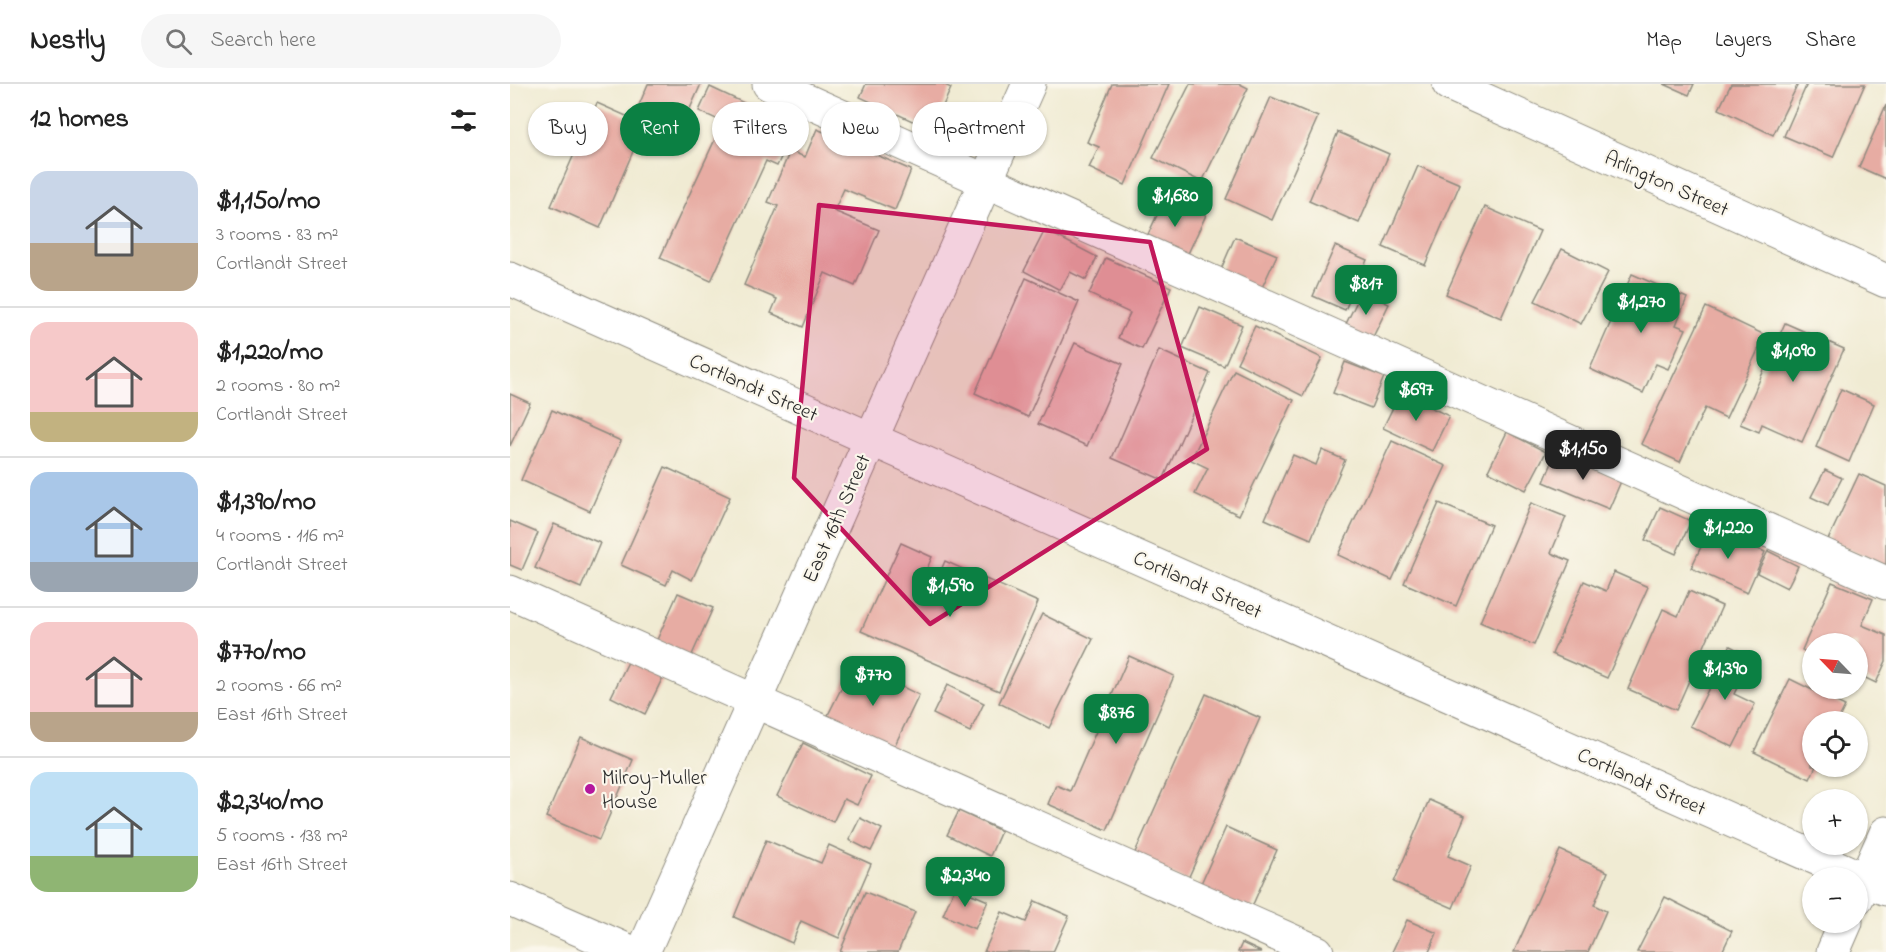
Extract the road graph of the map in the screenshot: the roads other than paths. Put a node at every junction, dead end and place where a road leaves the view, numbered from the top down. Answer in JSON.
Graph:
{"nodes":[{"id":1,"x":768,"y":84,"type":"edge"},
{"id":2,"x":1029,"y":84,"type":"edge"},
{"id":3,"x":1449,"y":84,"type":"edge"},
{"id":4,"x":986,"y":181,"type":"junction"},
{"id":5,"x":510,"y":279,"type":"edge"},
{"id":6,"x":1886,"y":281,"type":"edge"},
{"id":7,"x":871,"y":439,"type":"junction"},
{"id":8,"x":1886,"y":583,"type":"edge"},
{"id":9,"x":510,"y":592,"type":"edge"},
{"id":10,"x":755,"y":701,"type":"junction"},
{"id":11,"x":1886,"y":833,"type":"edge"},
{"id":12,"x":1869,"y":889,"type":"edge"},
{"id":13,"x":510,"y":898,"type":"edge"},
{"id":14,"x":1841,"y":933,"type":"edge"},
{"id":15,"x":631,"y":952,"type":"edge"},
{"id":16,"x":643,"y":952,"type":"edge"},
{"id":17,"x":1317,"y":952,"type":"edge"},
{"id":18,"x":1833,"y":952,"type":"edge"}],
"edges":[{"from":1,"to":4,"type":"street"},
{"from":2,"to":4,"type":"street","name":"East 16th Street"},
{"from":3,"to":6,"type":"street","name":"Arlington Street"},
{"from":4,"to":7,"type":"street","name":"East 16th Street"},
{"from":4,"to":8,"type":"street"},
{"from":5,"to":7,"type":"street","name":"Cortlandt Street"},
{"from":7,"to":10,"type":"street","name":"East 16th Street"},
{"from":7,"to":12,"type":"street","name":"Cortlandt Street"},
{"from":9,"to":10,"type":"street"},
{"from":10,"to":16,"type":"street","name":"East 16th Street"},
{"from":10,"to":17,"type":"street"},
{"from":11,"to":12,"type":"street"},
{"from":13,"to":15,"type":"street"},
{"from":14,"to":18,"type":"street"}]}
